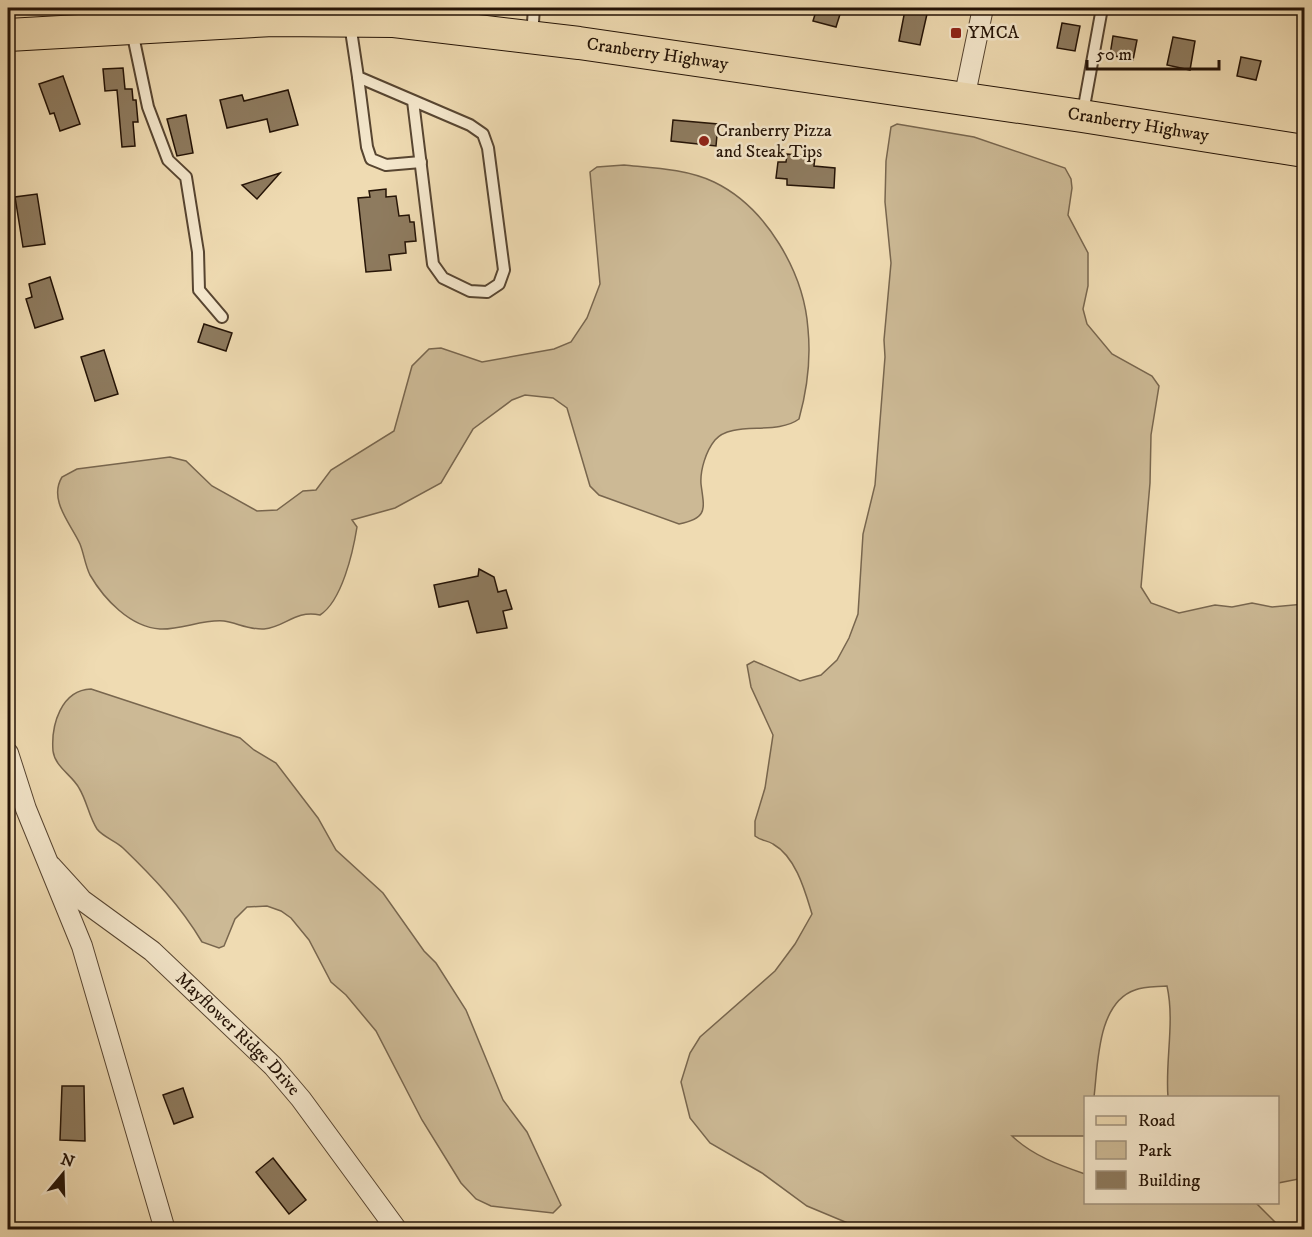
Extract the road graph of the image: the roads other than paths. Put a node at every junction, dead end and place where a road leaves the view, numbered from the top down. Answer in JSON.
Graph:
{"nodes":[{"id":1,"x":983,"y":8,"type":"edge"},
{"id":2,"x":1102,"y":8,"type":"edge"},
{"id":3,"x":350,"y":20,"type":"junction"},
{"id":4,"x":533,"y":22,"type":"edge"},
{"id":5,"x":131,"y":27,"type":"junction"},
{"id":6,"x":8,"y":35,"type":"edge"},
{"id":7,"x":358,"y":77,"type":"junction"},
{"id":8,"x":964,"y":99,"type":"junction"},
{"id":9,"x":413,"y":101,"type":"junction"},
{"id":10,"x":1082,"y":116,"type":"junction"},
{"id":11,"x":1305,"y":151,"type":"edge"},
{"id":12,"x":421,"y":162,"type":"junction"},
{"id":13,"x":222,"y":317,"type":"dead end"},
{"id":14,"x":8,"y":753,"type":"edge"},
{"id":15,"x":51,"y":866,"type":"junction"},
{"id":16,"x":165,"y":1230,"type":"edge"},
{"id":17,"x":397,"y":1230,"type":"edge"}],
"edges":[{"from":1,"to":8,"type":"street"},
{"from":2,"to":10,"type":"lane"},
{"from":3,"to":4,"type":"main road","name":"Cranberry Highway"},
{"from":3,"to":5,"type":"main road","name":"Cranberry Highway"},
{"from":3,"to":7,"type":"lane"},
{"from":4,"to":8,"type":"main road","name":"Cranberry Highway"},
{"from":5,"to":6,"type":"main road","name":"Cranberry Highway"},
{"from":5,"to":13,"type":"lane"},
{"from":7,"to":9,"type":"lane"},
{"from":7,"to":12,"type":"lane"},
{"from":8,"to":10,"type":"main road","name":"Cranberry Highway"},
{"from":9,"to":12,"type":"lane"},
{"from":9,"to":12,"type":"lane"},
{"from":10,"to":11,"type":"main road","name":"Cranberry Highway"},
{"from":14,"to":15,"type":"street","name":"Mayflower Ridge Drive"},
{"from":15,"to":16,"type":"street","name":"Mayflower Ridge Drive"},
{"from":15,"to":17,"type":"street","name":"Mayflower Ridge Drive"}]}
